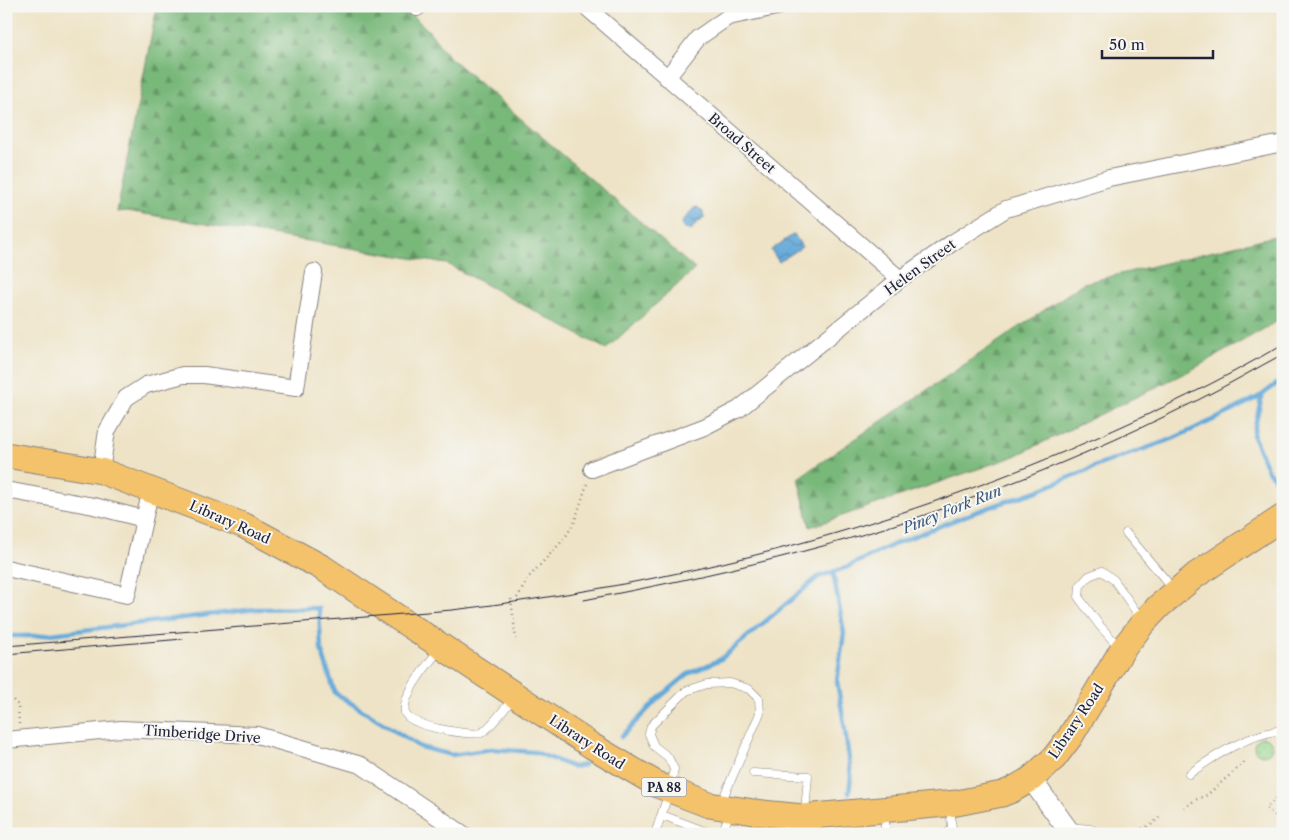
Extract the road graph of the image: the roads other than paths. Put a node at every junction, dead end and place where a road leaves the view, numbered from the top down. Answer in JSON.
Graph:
{"nodes":[{"id":1,"x":586,"y":6,"type":"edge"},
{"id":2,"x":781,"y":6,"type":"edge"},
{"id":3,"x":667,"y":78,"type":"junction"},
{"id":4,"x":1283,"y":143,"type":"edge"},
{"id":5,"x":314,"y":272,"type":"dead end"},
{"id":6,"x":900,"y":280,"type":"junction"},
{"id":7,"x":1283,"y":428,"type":"edge"},
{"id":8,"x":1283,"y":440,"type":"edge"},
{"id":9,"x":6,"y":455,"type":"edge"},
{"id":10,"x":592,"y":469,"type":"road end"},
{"id":11,"x":101,"y":471,"type":"junction"},
{"id":12,"x":151,"y":489,"type":"junction"},
{"id":13,"x":6,"y":490,"type":"edge"},
{"id":14,"x":1283,"y":517,"type":"edge"},
{"id":15,"x":144,"y":519,"type":"junction"},
{"id":16,"x":1126,"y":533,"type":"dead end"},
{"id":17,"x":6,"y":568,"type":"edge"},
{"id":18,"x":1175,"y":592,"type":"junction"},
{"id":19,"x":1143,"y":623,"type":"junction"},
{"id":20,"x":442,"y":646,"type":"junction"},
{"id":21,"x":1122,"y":650,"type":"junction"},
{"id":22,"x":516,"y":696,"type":"junction"},
{"id":23,"x":1283,"y":730,"type":"edge"},
{"id":24,"x":6,"y":740,"type":"edge"},
{"id":25,"x":753,"y":773,"type":"dead end"},
{"id":26,"x":1189,"y":774,"type":"dead end"},
{"id":27,"x":1031,"y":779,"type":"junction"},
{"id":28,"x":670,"y":789,"type":"junction"},
{"id":29,"x":949,"y":804,"type":"junction"},
{"id":30,"x":725,"y":807,"type":"junction"},
{"id":31,"x":662,"y":815,"type":"junction"},
{"id":32,"x":799,"y":822,"type":"edge"},
{"id":33,"x":885,"y":822,"type":"edge"},
{"id":34,"x":1069,"y":830,"type":"edge"},
{"id":35,"x":463,"y":834,"type":"edge"},
{"id":36,"x":656,"y":834,"type":"edge"},
{"id":37,"x":712,"y":834,"type":"edge"},
{"id":38,"x":722,"y":834,"type":"edge"},
{"id":39,"x":946,"y":834,"type":"edge"},
{"id":40,"x":1101,"y":834,"type":"edge"}],
"edges":[{"from":1,"to":3,"type":"street","name":"Broad Street"},
{"from":2,"to":3,"type":"street"},
{"from":3,"to":6,"type":"street","name":"Broad Street"},
{"from":4,"to":6,"type":"street","name":"Helen Street"},
{"from":5,"to":11,"type":"street"},
{"from":6,"to":10,"type":"street","name":"Helen Street"},
{"from":7,"to":8,"type":"lane"},
{"from":9,"to":11,"type":"main road","name":"Library Road","number":"PA 88"},
{"from":11,"to":12,"type":"main road","name":"Library Road","number":"PA 88"},
{"from":12,"to":15,"type":"street"},
{"from":12,"to":20,"type":"main road","name":"Library Road","number":"PA 88"},
{"from":13,"to":15,"type":"street"},
{"from":14,"to":18,"type":"main road","name":"Library Road","number":"PA 88"},
{"from":15,"to":17,"type":"street"},
{"from":16,"to":18,"type":"lane"},
{"from":18,"to":19,"type":"main road","name":"Library Road","number":"PA 88"},
{"from":19,"to":21,"type":"main road","name":"Library Road","number":"PA 88"},
{"from":19,"to":21,"type":"lane"},
{"from":20,"to":22,"type":"main road","name":"Library Road","number":"PA 88"},
{"from":20,"to":22,"type":"lane"},
{"from":21,"to":27,"type":"main road","name":"Library Road","number":"PA 88"},
{"from":22,"to":28,"type":"main road","name":"Library Road","number":"PA 88"},
{"from":23,"to":26,"type":"lane"},
{"from":24,"to":35,"type":"street","name":"Timberidge Drive"},
{"from":25,"to":32,"type":"lane"},
{"from":27,"to":29,"type":"main road","name":"Library Road","number":"PA 88"},
{"from":27,"to":34,"type":"street"},
{"from":28,"to":30,"type":"main road","name":"Library Road","number":"PA 88"},
{"from":28,"to":30,"type":"lane"},
{"from":28,"to":31,"type":"lane"},
{"from":29,"to":33,"type":"main road","name":"Library Road","number":"PA 88"},
{"from":29,"to":39,"type":"lane"},
{"from":30,"to":32,"type":"main road","name":"Library Road","number":"PA 88"},
{"from":30,"to":38,"type":"lane"},
{"from":31,"to":36,"type":"lane"},
{"from":31,"to":37,"type":"lane"},
{"from":32,"to":33,"type":"main road","name":"Library Road","number":"PA 88"},
{"from":34,"to":40,"type":"lane"}]}
